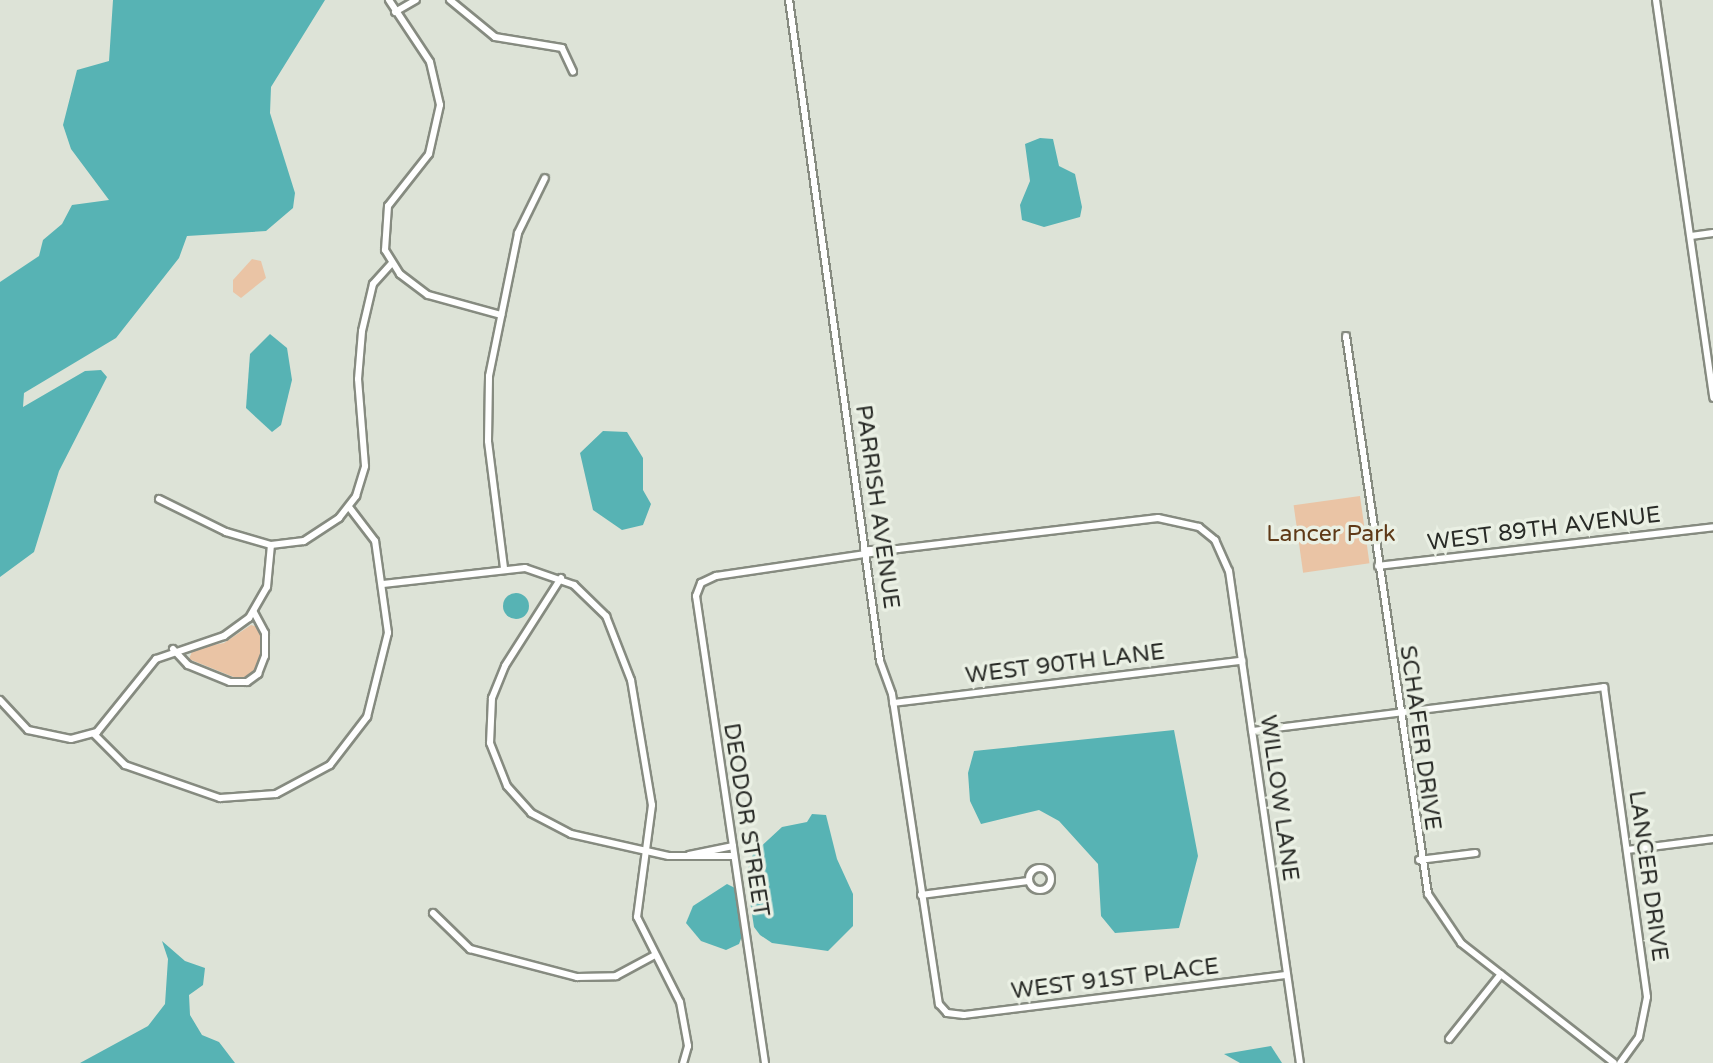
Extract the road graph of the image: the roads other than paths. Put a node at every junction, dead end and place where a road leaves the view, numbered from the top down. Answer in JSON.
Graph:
{"nodes":[{"id":1,"x":389,"y":0,"type":"edge"},
{"id":2,"x":416,"y":0,"type":"edge"},
{"id":3,"x":450,"y":0,"type":"edge"},
{"id":4,"x":789,"y":0,"type":"edge"},
{"id":5,"x":1656,"y":0,"type":"edge"},
{"id":6,"x":395,"y":12,"type":"junction"},
{"id":7,"x":573,"y":72,"type":"dead end"},
{"id":8,"x":545,"y":178,"type":"dead end"},
{"id":9,"x":1713,"y":233,"type":"edge"},
{"id":10,"x":1690,"y":236,"type":"junction"},
{"id":11,"x":391,"y":263,"type":"junction"},
{"id":12,"x":501,"y":315,"type":"junction"},
{"id":13,"x":1346,"y":336,"type":"dead end"},
{"id":14,"x":1713,"y":398,"type":"edge"},
{"id":15,"x":159,"y":499,"type":"dead end"},
{"id":16,"x":349,"y":507,"type":"junction"},
{"id":17,"x":1713,"y":527,"type":"edge"},
{"id":18,"x":271,"y":545,"type":"junction"},
{"id":19,"x":864,"y":550,"type":"junction"},
{"id":20,"x":898,"y":550,"type":"junction"},
{"id":21,"x":866,"y":558,"type":"junction"},
{"id":22,"x":1378,"y":566,"type":"junction"},
{"id":23,"x":504,"y":568,"type":"junction"},
{"id":24,"x":561,"y":578,"type":"junction"},
{"id":25,"x":383,"y":584,"type":"junction"},
{"id":26,"x":254,"y":612,"type":"junction"},
{"id":27,"x":173,"y":649,"type":"junction"},
{"id":28,"x":1242,"y":661,"type":"junction"},
{"id":29,"x":0,"y":700,"type":"edge"},
{"id":30,"x":893,"y":703,"type":"junction"},
{"id":31,"x":1398,"y":712,"type":"junction"},
{"id":32,"x":1252,"y":730,"type":"junction"},
{"id":33,"x":94,"y":734,"type":"junction"},
{"id":34,"x":1713,"y":839,"type":"edge"},
{"id":35,"x":733,"y":846,"type":"junction"},
{"id":36,"x":1627,"y":850,"type":"junction"},
{"id":37,"x":646,"y":853,"type":"junction"},
{"id":38,"x":1476,"y":853,"type":"dead end"},
{"id":39,"x":687,"y":856,"type":"junction"},
{"id":40,"x":734,"y":856,"type":"junction"},
{"id":41,"x":1419,"y":860,"type":"junction"},
{"id":42,"x":1028,"y":881,"type":"dead end"},
{"id":43,"x":921,"y":895,"type":"junction"},
{"id":44,"x":433,"y":913,"type":"dead end"},
{"id":45,"x":655,"y":955,"type":"junction"},
{"id":46,"x":1501,"y":974,"type":"junction"},
{"id":47,"x":1287,"y":975,"type":"junction"},
{"id":48,"x":947,"y":1013,"type":"joint"},
{"id":49,"x":1449,"y":1039,"type":"dead end"},
{"id":50,"x":683,"y":1063,"type":"edge"},
{"id":51,"x":765,"y":1063,"type":"edge"},
{"id":52,"x":1300,"y":1063,"type":"edge"},
{"id":53,"x":1614,"y":1063,"type":"edge"},
{"id":54,"x":1620,"y":1063,"type":"edge"}],
"edges":[{"from":1,"to":6,"type":"street"},
{"from":2,"to":6,"type":"street"},
{"from":3,"to":7,"type":"street"},
{"from":4,"to":19,"type":"street","name":"PARRISH AVENUE"},
{"from":5,"to":10,"type":"street"},
{"from":6,"to":11,"type":"street"},
{"from":8,"to":12,"type":"street"},
{"from":9,"to":10,"type":"street"},
{"from":10,"to":14,"type":"street"},
{"from":11,"to":12,"type":"street"},
{"from":11,"to":16,"type":"street"},
{"from":12,"to":23,"type":"street"},
{"from":13,"to":22,"type":"street","name":"SCHAFER DRIVE"},
{"from":15,"to":18,"type":"street"},
{"from":16,"to":18,"type":"street"},
{"from":16,"to":25,"type":"street"},
{"from":17,"to":22,"type":"street","name":"WEST 89TH AVENUE"},
{"from":18,"to":26,"type":"street"},
{"from":19,"to":20,"type":"street"},
{"from":19,"to":21,"type":"street","name":"PARRISH AVENUE"},
{"from":20,"to":21,"type":"street"},
{"from":20,"to":28,"type":"street","name":"WILLOW LANE"},
{"from":21,"to":30,"type":"street","name":"PARRISH AVENUE"},
{"from":21,"to":35,"type":"street","name":"DEODOR STREET"},
{"from":22,"to":31,"type":"street","name":"SCHAFER DRIVE"},
{"from":23,"to":24,"type":"street"},
{"from":23,"to":25,"type":"street"},
{"from":24,"to":37,"type":"street"},
{"from":24,"to":37,"type":"street"},
{"from":25,"to":33,"type":"street"},
{"from":26,"to":27,"type":"street"},
{"from":26,"to":27,"type":"street"},
{"from":27,"to":33,"type":"street"},
{"from":28,"to":30,"type":"street","name":"WEST 90TH LANE"},
{"from":28,"to":32,"type":"street","name":"WILLOW LANE"},
{"from":29,"to":33,"type":"street"},
{"from":30,"to":43,"type":"street","name":"PARRISH AVENUE"},
{"from":31,"to":32,"type":"street"},
{"from":31,"to":36,"type":"street","name":"LANCER DRIVE"},
{"from":31,"to":41,"type":"street","name":"SCHAFER DRIVE"},
{"from":32,"to":47,"type":"street","name":"WILLOW LANE"},
{"from":34,"to":36,"type":"street"},
{"from":35,"to":39,"type":"street"},
{"from":35,"to":40,"type":"street","name":"DEODOR STREET"},
{"from":36,"to":54,"type":"street","name":"LANCER DRIVE"},
{"from":37,"to":39,"type":"street"},
{"from":37,"to":45,"type":"street"},
{"from":38,"to":41,"type":"street"},
{"from":39,"to":40,"type":"street"},
{"from":40,"to":51,"type":"street","name":"DEODOR STREET"},
{"from":41,"to":46,"type":"street","name":"SCHAFER DRIVE"},
{"from":42,"to":43,"type":"street"},
{"from":43,"to":48,"type":"street","name":"PARRISH AVENUE"},
{"from":44,"to":45,"type":"street"},
{"from":45,"to":50,"type":"street"},
{"from":46,"to":49,"type":"street"},
{"from":46,"to":53,"type":"street","name":"SCHAFER DRIVE"},
{"from":47,"to":48,"type":"street","name":"WEST 91ST PLACE"},
{"from":47,"to":52,"type":"street","name":"WILLOW LANE"}]}
